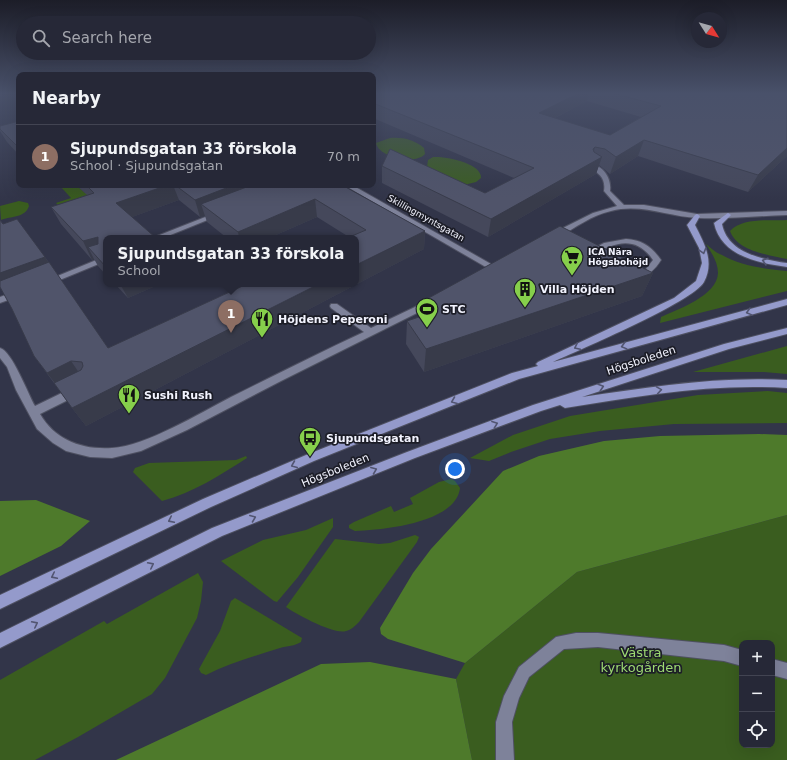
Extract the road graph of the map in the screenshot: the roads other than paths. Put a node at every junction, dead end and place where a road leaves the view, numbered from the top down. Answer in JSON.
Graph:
{"nodes":[{"id":1,"x":592,"y":166,"type":"edge"},
{"id":2,"x":352,"y":188,"type":"edge"},
{"id":3,"x":622,"y":207,"type":"junction"},
{"id":4,"x":226,"y":211,"type":"edge"},
{"id":5,"x":787,"y":213,"type":"edge"},
{"id":6,"x":728,"y":215,"type":"junction"},
{"id":7,"x":697,"y":216,"type":"junction"},
{"id":8,"x":164,"y":235,"type":"edge"},
{"id":9,"x":564,"y":243,"type":"edge"},
{"id":10,"x":588,"y":255,"type":"edge"},
{"id":11,"x":103,"y":259,"type":"edge"},
{"id":12,"x":787,"y":266,"type":"edge"},
{"id":13,"x":494,"y":268,"type":"edge"},
{"id":14,"x":628,"y":274,"type":"edge"},
{"id":15,"x":446,"y":294,"type":"edge"},
{"id":16,"x":0,"y":300,"type":"edge"},
{"id":17,"x":787,"y":302,"type":"edge"},
{"id":18,"x":334,"y":306,"type":"dead end"},
{"id":19,"x":787,"y":331,"type":"edge"},
{"id":20,"x":371,"y":332,"type":"junction"},
{"id":21,"x":0,"y":350,"type":"edge"},
{"id":22,"x":516,"y":376,"type":"junction"},
{"id":23,"x":787,"y":384,"type":"edge"},
{"id":24,"x":83,"y":387,"type":"edge"},
{"id":25,"x":537,"y":408,"type":"junction"},
{"id":26,"x":34,"y":412,"type":"junction"},
{"id":27,"x":0,"y":602,"type":"edge"},
{"id":28,"x":0,"y":641,"type":"edge"},
{"id":29,"x":739,"y":657,"type":"edge"},
{"id":30,"x":775,"y":668,"type":"edge"},
{"id":31,"x":787,"y":671,"type":"edge"},
{"id":32,"x":504,"y":760,"type":"edge"}],
"edges":[{"from":1,"to":3,"type":"street"},
{"from":2,"to":13,"type":"street","name":"Skillingmyntsgatan"},
{"from":3,"to":7,"type":"street"},
{"from":3,"to":9,"type":"street"},
{"from":4,"to":8,"type":"street"},
{"from":5,"to":6,"type":"street"},
{"from":6,"to":7,"type":"street"},
{"from":12,"to":6,"type":"main road","one_way":true},
{"from":7,"to":22,"type":"main road","one_way":true},
{"from":10,"to":14,"type":"street"},
{"from":11,"to":16,"type":"street"},
{"from":15,"to":20,"type":"street"},
{"from":17,"to":22,"type":"main road","name":"Högsboleden","one_way":true},
{"from":18,"to":20,"type":"street"},
{"from":25,"to":19,"type":"main road","name":"Högsboleden","one_way":true},
{"from":20,"to":26,"type":"street"},
{"from":21,"to":26,"type":"street"},
{"from":22,"to":27,"type":"main road","name":"Högsboleden","one_way":true},
{"from":25,"to":23,"type":"main road","one_way":true},
{"from":24,"to":26,"type":"street"},
{"from":28,"to":25,"type":"main road","name":"Högsboleden","one_way":true},
{"from":29,"to":32,"type":"street"},
{"from":30,"to":31,"type":"street"}]}
